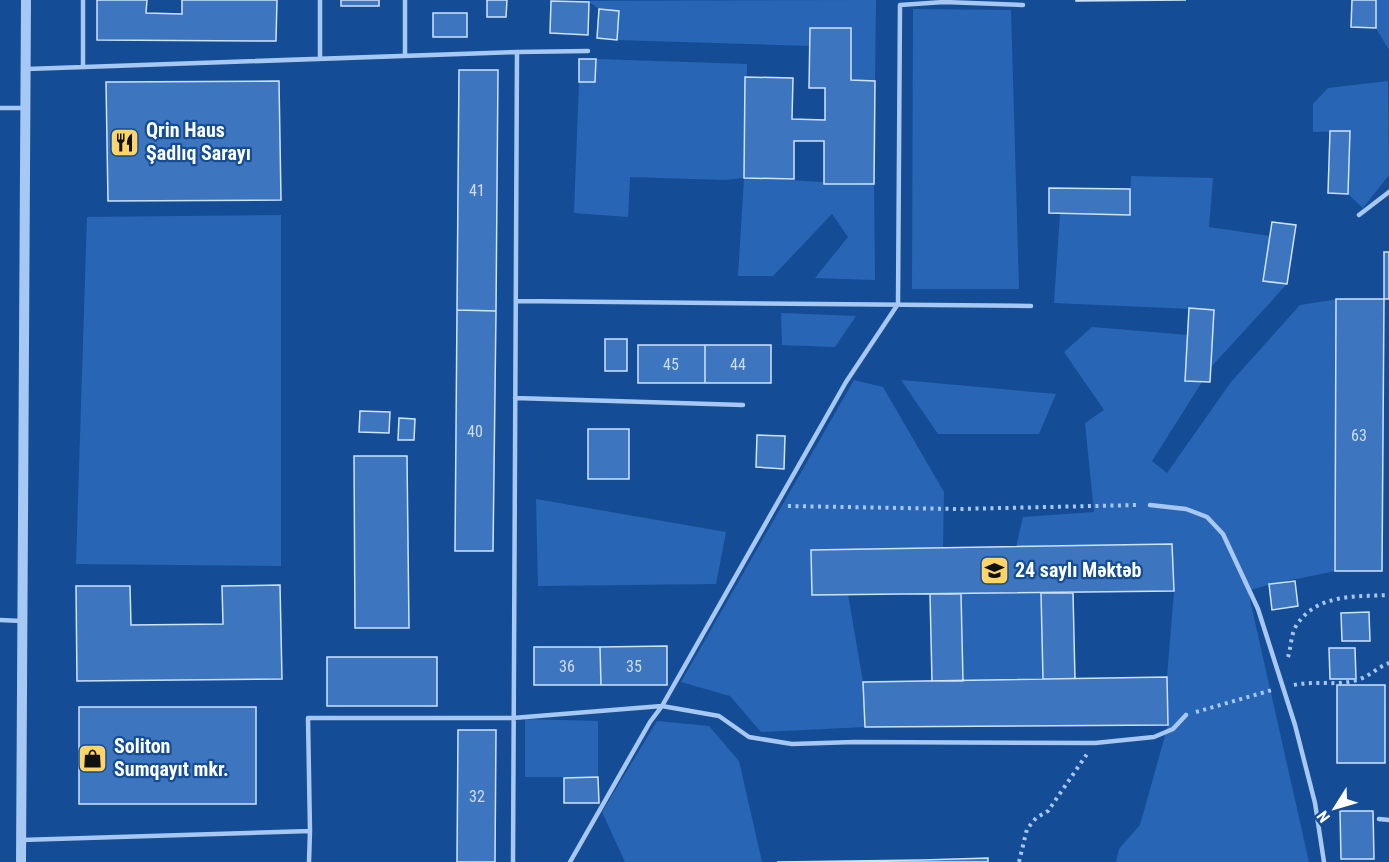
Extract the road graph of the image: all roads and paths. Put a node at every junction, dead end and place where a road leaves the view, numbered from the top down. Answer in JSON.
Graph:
{"nodes":[{"id":1,"x":26,"y":0,"type":"edge"},
{"id":2,"x":83,"y":0,"type":"edge"},
{"id":3,"x":320,"y":0,"type":"edge"},
{"id":4,"x":405,"y":0,"type":"edge"},
{"id":5,"x":944,"y":1,"type":"edge"},
{"id":6,"x":900,"y":2,"type":"edge"},
{"id":7,"x":1023,"y":5,"type":"dead end"},
{"id":8,"x":588,"y":51,"type":"dead end"},
{"id":9,"x":517,"y":52,"type":"junction"},
{"id":10,"x":405,"y":56,"type":"junction"},
{"id":11,"x":320,"y":59,"type":"junction"},
{"id":12,"x":82,"y":67,"type":"junction"},
{"id":13,"x":25,"y":69,"type":"junction"},
{"id":14,"x":0,"y":108,"type":"edge"},
{"id":15,"x":24,"y":108,"type":"junction"},
{"id":16,"x":1389,"y":192,"type":"edge"},
{"id":17,"x":1359,"y":215,"type":"dead end"},
{"id":18,"x":516,"y":301,"type":"junction"},
{"id":19,"x":898,"y":304,"type":"junction"},
{"id":20,"x":1030,"y":306,"type":"dead end"},
{"id":21,"x":515,"y":398,"type":"junction"},
{"id":22,"x":742,"y":405,"type":"dead end"},
{"id":23,"x":1150,"y":505,"type":"joint"},
{"id":24,"x":776,"y":506,"type":"junction"},
{"id":25,"x":1389,"y":595,"type":"edge"},
{"id":26,"x":0,"y":620,"type":"edge"},
{"id":27,"x":22,"y":621,"type":"junction"},
{"id":28,"x":1389,"y":663,"type":"edge"},
{"id":29,"x":1282,"y":687,"type":"junction"},
{"id":30,"x":662,"y":705,"type":"junction"},
{"id":31,"x":1186,"y":715,"type":"joint"},
{"id":32,"x":513,"y":718,"type":"junction"},
{"id":33,"x":1095,"y":743,"type":"junction"},
{"id":34,"x":1379,"y":819,"type":"dead end"},
{"id":35,"x":1389,"y":820,"type":"edge"},
{"id":36,"x":310,"y":831,"type":"junction"},
{"id":37,"x":21,"y":840,"type":"junction"},
{"id":38,"x":21,"y":862,"type":"edge"},
{"id":39,"x":309,"y":862,"type":"edge"},
{"id":40,"x":513,"y":862,"type":"edge"},
{"id":41,"x":570,"y":862,"type":"edge"},
{"id":42,"x":1019,"y":862,"type":"edge"},
{"id":43,"x":1324,"y":862,"type":"edge"}],
"edges":[{"from":1,"to":13,"type":"street"},
{"from":2,"to":12,"type":"lane"},
{"from":3,"to":11,"type":"lane"},
{"from":4,"to":10,"type":"lane"},
{"from":5,"to":6,"type":"lane"},
{"from":5,"to":7,"type":"lane"},
{"from":6,"to":19,"type":"lane"},
{"from":8,"to":9,"type":"lane"},
{"from":9,"to":10,"type":"lane"},
{"from":9,"to":18,"type":"lane"},
{"from":10,"to":11,"type":"lane"},
{"from":11,"to":12,"type":"lane"},
{"from":12,"to":13,"type":"lane"},
{"from":13,"to":15,"type":"street"},
{"from":14,"to":15,"type":"lane"},
{"from":15,"to":27,"type":"street"},
{"from":16,"to":17,"type":"lane"},
{"from":18,"to":19,"type":"lane"},
{"from":18,"to":21,"type":"lane"},
{"from":19,"to":20,"type":"lane"},
{"from":19,"to":24,"type":"lane"},
{"from":21,"to":22,"type":"lane"},
{"from":21,"to":32,"type":"lane"},
{"from":23,"to":24,"type":"path"},
{"from":23,"to":29,"type":"lane"},
{"from":24,"to":30,"type":"lane"},
{"from":25,"to":29,"type":"path"},
{"from":26,"to":27,"type":"lane"},
{"from":27,"to":37,"type":"street"},
{"from":28,"to":29,"type":"path"},
{"from":29,"to":31,"type":"path"},
{"from":29,"to":43,"type":"lane"},
{"from":30,"to":32,"type":"lane"},
{"from":30,"to":33,"type":"lane"},
{"from":30,"to":41,"type":"lane"},
{"from":31,"to":33,"type":"lane"},
{"from":32,"to":36,"type":"lane"},
{"from":32,"to":40,"type":"lane"},
{"from":33,"to":42,"type":"path"},
{"from":34,"to":35,"type":"lane"},
{"from":36,"to":37,"type":"lane"},
{"from":36,"to":39,"type":"lane"},
{"from":37,"to":38,"type":"street"}]}
